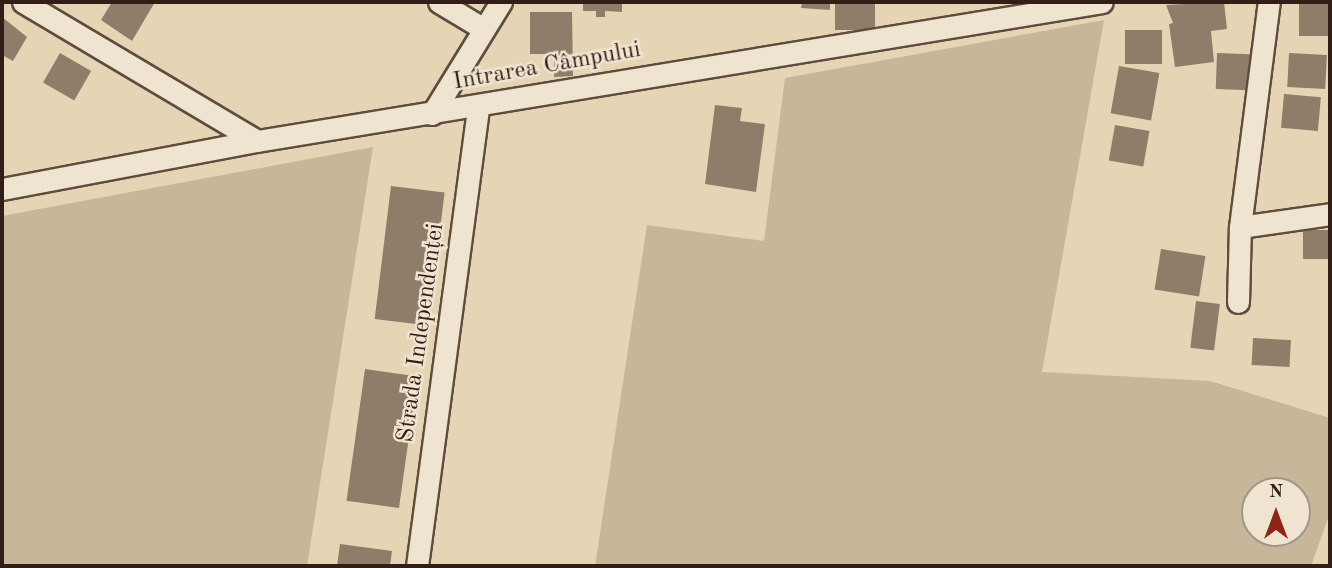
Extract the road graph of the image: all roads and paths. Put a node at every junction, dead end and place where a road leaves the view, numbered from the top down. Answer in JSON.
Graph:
{"nodes":[{"id":1,"x":23,"y":2,"type":"edge"},
{"id":2,"x":439,"y":2,"type":"edge"},
{"id":3,"x":500,"y":2,"type":"edge"},
{"id":4,"x":1102,"y":2,"type":"edge"},
{"id":5,"x":1269,"y":2,"type":"edge"},
{"id":6,"x":484,"y":29,"type":"junction"},
{"id":7,"x":478,"y":106,"type":"junction"},
{"id":8,"x":432,"y":114,"type":"junction"},
{"id":9,"x":257,"y":141,"type":"junction"},
{"id":10,"x":2,"y":189,"type":"edge"},
{"id":11,"x":1330,"y":214,"type":"edge"},
{"id":12,"x":1240,"y":227,"type":"junction"},
{"id":13,"x":1238,"y":302,"type":"dead end"},
{"id":14,"x":417,"y":566,"type":"edge"}],
"edges":[{"from":1,"to":9,"type":"street"},
{"from":2,"to":6,"type":"street"},
{"from":3,"to":6,"type":"street"},
{"from":4,"to":7,"type":"street","name":"Intrarea Câmpului"},
{"from":5,"to":12,"type":"street"},
{"from":6,"to":8,"type":"street"},
{"from":7,"to":8,"type":"street","name":"Intrarea Câmpului"},
{"from":7,"to":14,"type":"street","name":"Strada Independenței"},
{"from":8,"to":9,"type":"street","name":"Intrarea Câmpului"},
{"from":9,"to":10,"type":"street","name":"Intrarea Câmpului"},
{"from":11,"to":12,"type":"street"},
{"from":12,"to":13,"type":"street"}]}
